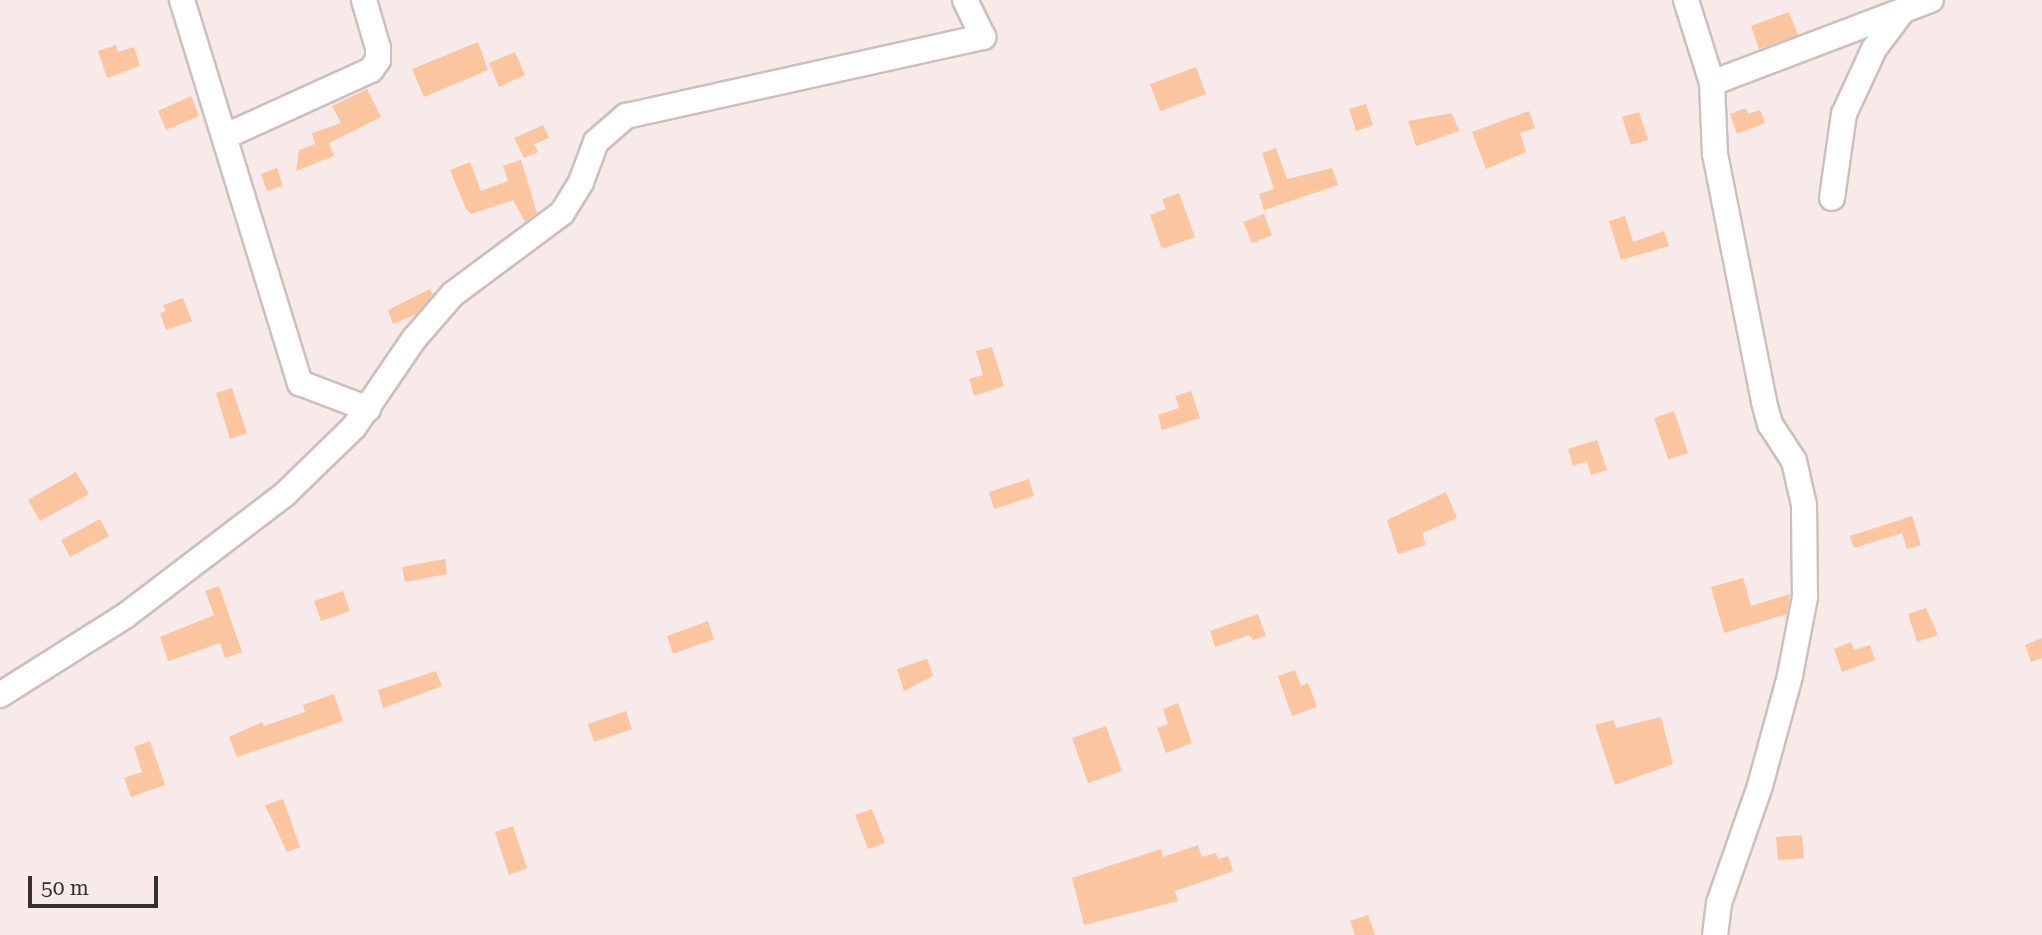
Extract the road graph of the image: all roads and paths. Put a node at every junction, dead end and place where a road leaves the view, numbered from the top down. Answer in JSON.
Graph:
{"nodes":[{"id":1,"x":183,"y":0,"type":"edge"},
{"id":2,"x":364,"y":0,"type":"edge"},
{"id":3,"x":965,"y":0,"type":"edge"},
{"id":4,"x":1686,"y":0,"type":"edge"},
{"id":5,"x":1931,"y":0,"type":"edge"},
{"id":6,"x":1902,"y":13,"type":"junction"},
{"id":7,"x":1712,"y":83,"type":"junction"},
{"id":8,"x":226,"y":136,"type":"junction"},
{"id":9,"x":1832,"y":198,"type":"dead end"},
{"id":10,"x":368,"y":409,"type":"junction"},
{"id":11,"x":0,"y":695,"type":"edge"},
{"id":12,"x":1715,"y":935,"type":"edge"}],
"edges":[{"from":1,"to":8,"type":"street"},
{"from":2,"to":8,"type":"street"},
{"from":3,"to":10,"type":"street"},
{"from":4,"to":7,"type":"street"},
{"from":5,"to":6,"type":"street"},
{"from":6,"to":7,"type":"street"},
{"from":6,"to":9,"type":"street"},
{"from":7,"to":12,"type":"street"},
{"from":8,"to":10,"type":"street"},
{"from":10,"to":11,"type":"street"}]}
